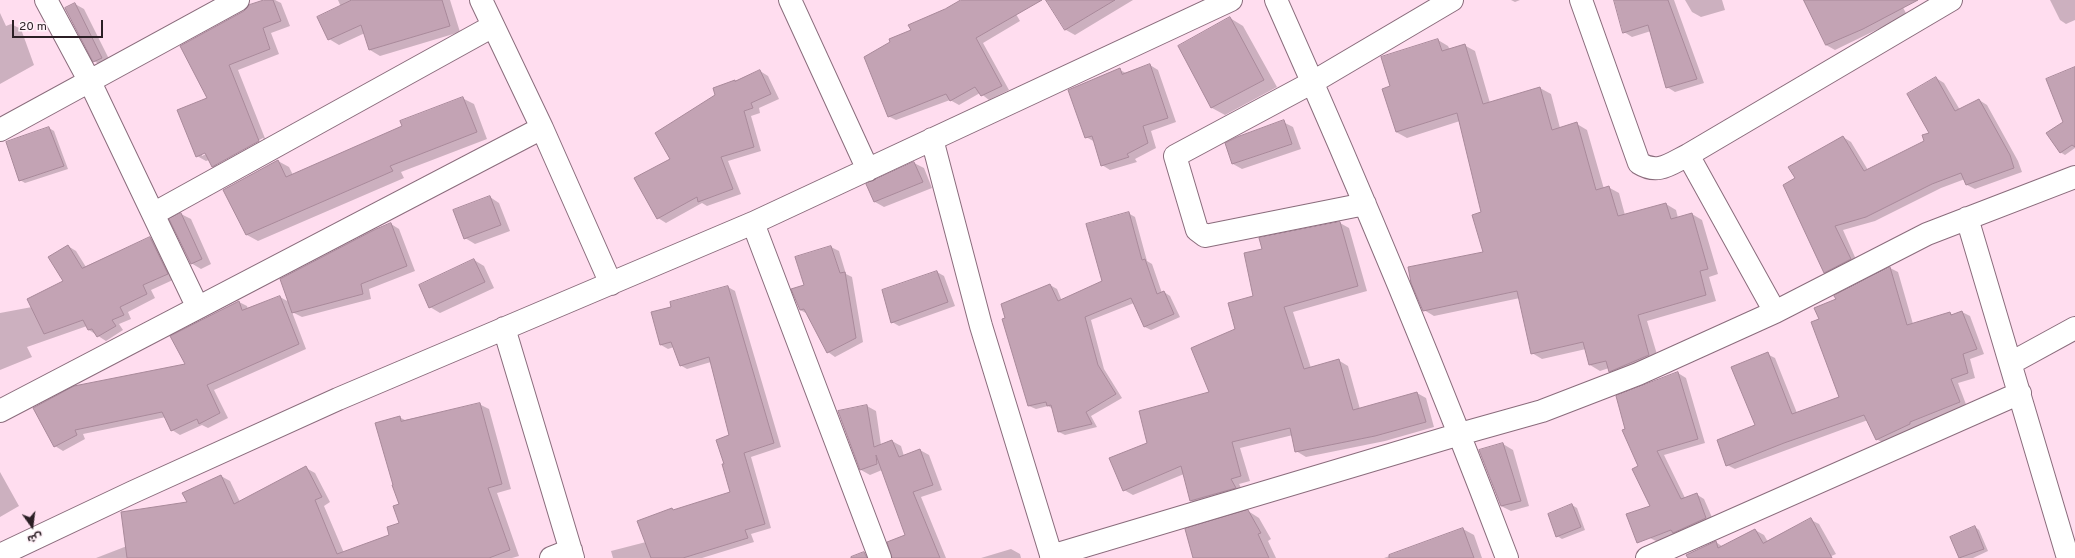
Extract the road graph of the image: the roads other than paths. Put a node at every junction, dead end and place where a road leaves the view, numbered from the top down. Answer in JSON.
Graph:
{"nodes":[{"id":1,"x":46,"y":0,"type":"edge"},
{"id":2,"x":238,"y":0,"type":"edge"},
{"id":3,"x":481,"y":0,"type":"edge"},
{"id":4,"x":790,"y":0,"type":"edge"},
{"id":5,"x":1231,"y":0,"type":"edge"},
{"id":6,"x":1276,"y":0,"type":"edge"},
{"id":7,"x":1452,"y":0,"type":"edge"},
{"id":8,"x":1581,"y":0,"type":"edge"},
{"id":9,"x":1951,"y":0,"type":"edge"},
{"id":10,"x":493,"y":26,"type":"junction"},
{"id":11,"x":90,"y":82,"type":"junction"},
{"id":12,"x":1313,"y":82,"type":"junction"},
{"id":13,"x":542,"y":128,"type":"junction"},
{"id":14,"x":0,"y":130,"type":"edge"},
{"id":15,"x":932,"y":139,"type":"junction"},
{"id":16,"x":1688,"y":155,"type":"junction"},
{"id":17,"x":868,"y":170,"type":"junction"},
{"id":18,"x":2075,"y":178,"type":"edge"},
{"id":19,"x":1365,"y":204,"type":"junction"},
{"id":20,"x":153,"y":214,"type":"junction"},
{"id":21,"x":1967,"y":218,"type":"junction"},
{"id":22,"x":753,"y":223,"type":"junction"},
{"id":23,"x":611,"y":284,"type":"junction"},
{"id":24,"x":197,"y":306,"type":"junction"},
{"id":25,"x":1775,"y":312,"type":"junction"},
{"id":26,"x":504,"y":328,"type":"junction"},
{"id":27,"x":2075,"y":328,"type":"edge"},
{"id":28,"x":2011,"y":363,"type":"junction"},
{"id":29,"x":2020,"y":393,"type":"junction"},
{"id":30,"x":0,"y":411,"type":"edge"},
{"id":31,"x":1460,"y":434,"type":"junction"},
{"id":32,"x":2070,"y":552,"type":"edge"},
{"id":33,"x":565,"y":555,"type":"edge"},
{"id":34,"x":0,"y":556,"type":"edge"},
{"id":35,"x":1052,"y":557,"type":"edge"},
{"id":36,"x":880,"y":558,"type":"edge"},
{"id":37,"x":1508,"y":558,"type":"edge"},
{"id":38,"x":1647,"y":558,"type":"edge"}],
"edges":[{"from":1,"to":11,"type":"street"},
{"from":2,"to":11,"type":"street"},
{"from":3,"to":10,"type":"street"},
{"from":4,"to":17,"type":"street"},
{"from":5,"to":15,"type":"street"},
{"from":6,"to":12,"type":"street"},
{"from":7,"to":12,"type":"street"},
{"from":8,"to":16,"type":"street"},
{"from":9,"to":16,"type":"street"},
{"from":10,"to":13,"type":"street"},
{"from":10,"to":20,"type":"street"},
{"from":11,"to":14,"type":"street"},
{"from":11,"to":20,"type":"street"},
{"from":12,"to":19,"type":"street"},
{"from":12,"to":19,"type":"street"},
{"from":13,"to":23,"type":"street"},
{"from":13,"to":24,"type":"street"},
{"from":15,"to":17,"type":"street"},
{"from":15,"to":35,"type":"street"},
{"from":16,"to":25,"type":"street"},
{"from":17,"to":22,"type":"street"},
{"from":18,"to":21,"type":"street"},
{"from":19,"to":31,"type":"street"},
{"from":20,"to":24,"type":"street"},
{"from":21,"to":25,"type":"street"},
{"from":21,"to":28,"type":"street"},
{"from":22,"to":23,"type":"street"},
{"from":22,"to":36,"type":"street"},
{"from":23,"to":26,"type":"street"},
{"from":24,"to":30,"type":"street"},
{"from":25,"to":31,"type":"street"},
{"from":26,"to":33,"type":"street"},
{"from":26,"to":34,"type":"street"},
{"from":27,"to":28,"type":"street"},
{"from":28,"to":29,"type":"street"},
{"from":29,"to":32,"type":"street"},
{"from":29,"to":38,"type":"street"},
{"from":31,"to":35,"type":"street"},
{"from":31,"to":37,"type":"street"}]}
